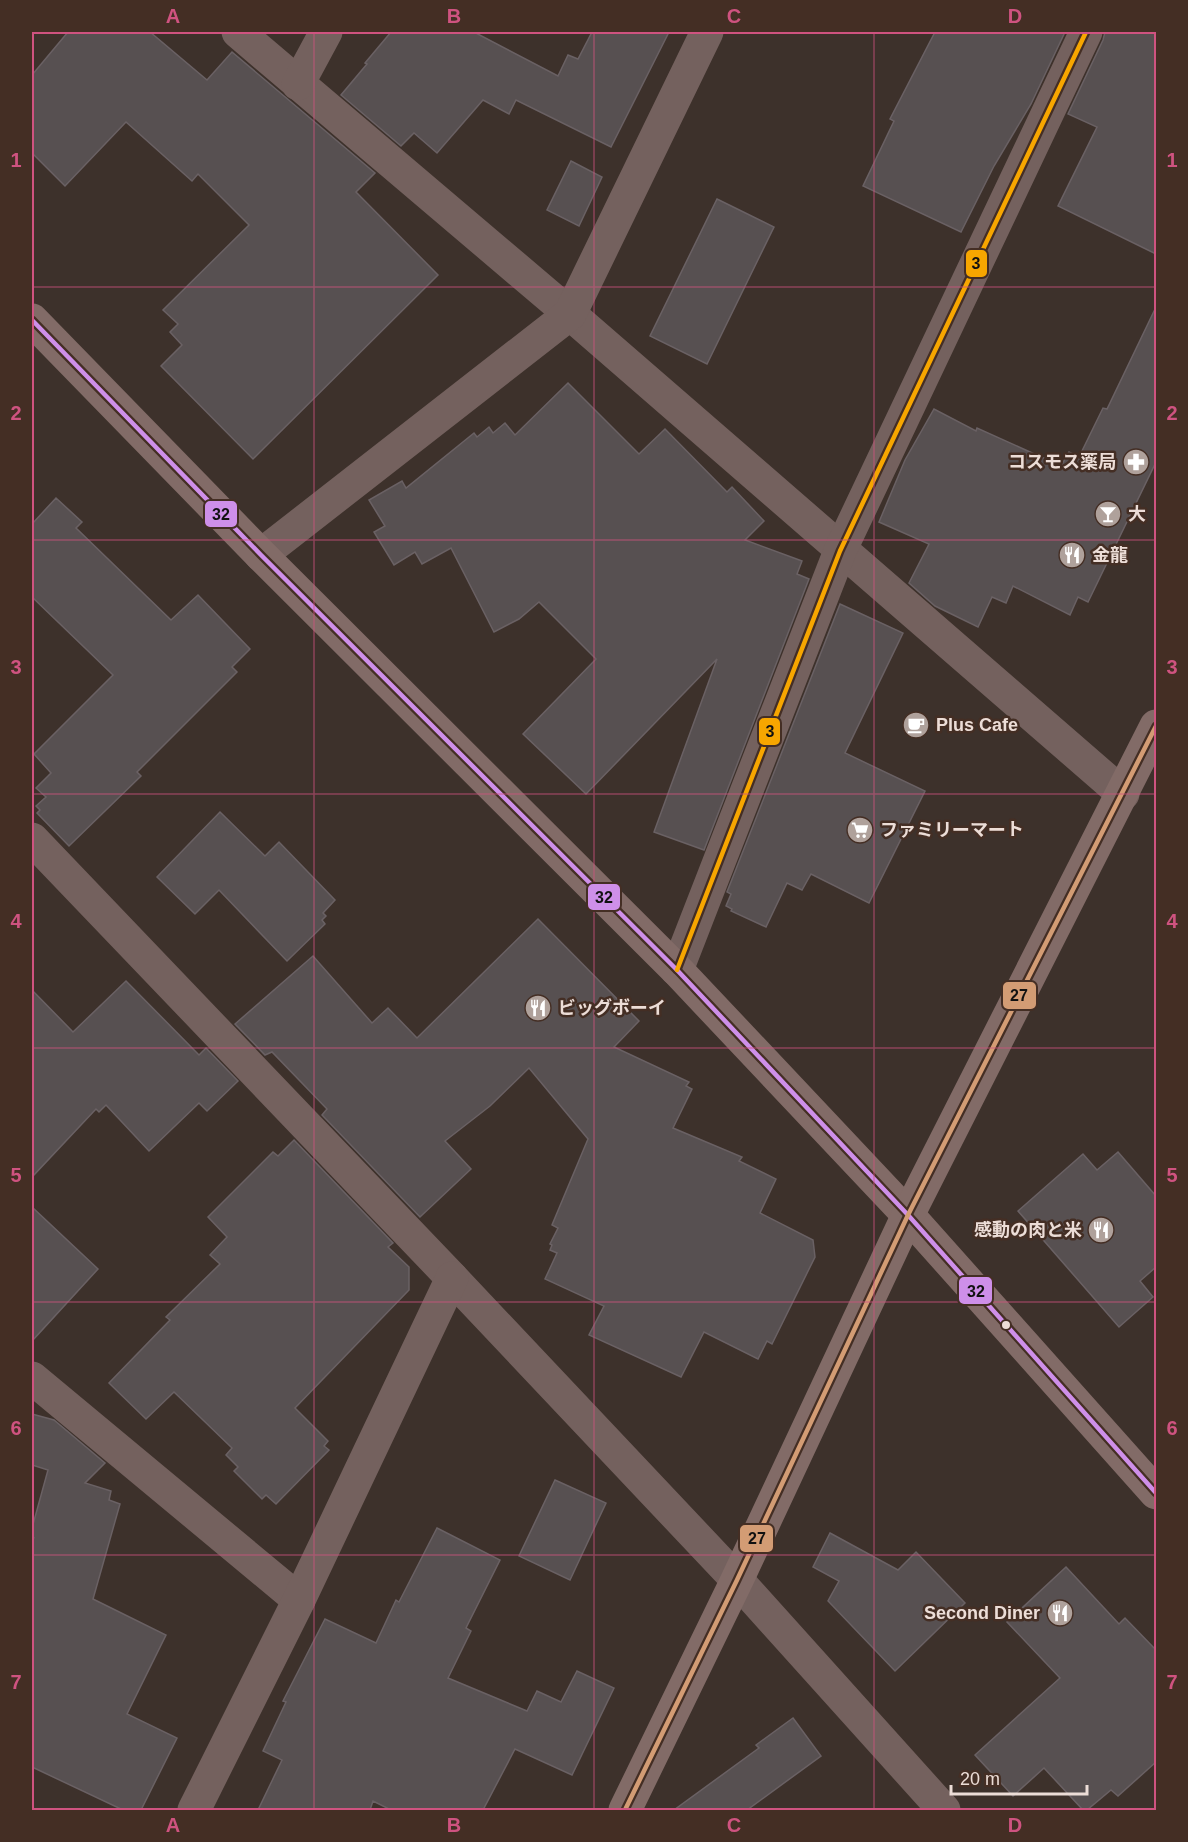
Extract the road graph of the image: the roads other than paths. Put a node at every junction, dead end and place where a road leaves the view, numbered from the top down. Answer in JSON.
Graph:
{"nodes":[{"id":1,"x":238,"y":32,"type":"edge"},
{"id":2,"x":326,"y":32,"type":"edge"},
{"id":3,"x":707,"y":32,"type":"edge"},
{"id":4,"x":1086,"y":32,"type":"edge"},
{"id":5,"x":298,"y":84,"type":"junction"},
{"id":6,"x":570,"y":314,"type":"junction"},
{"id":7,"x":32,"y":320,"type":"edge"},
{"id":8,"x":840,"y":551,"type":"junction"},
{"id":9,"x":261,"y":555,"type":"junction"},
{"id":10,"x":1156,"y":726,"type":"edge"},
{"id":11,"x":1123,"y":794,"type":"junction"},
{"id":12,"x":32,"y":839,"type":"edge"},
{"id":13,"x":677,"y":970,"type":"junction"},
{"id":14,"x":908,"y":1215,"type":"junction"},
{"id":15,"x":452,"y":1278,"type":"junction"},
{"id":16,"x":32,"y":1378,"type":"edge"},
{"id":17,"x":1155,"y":1487,"type":"edge"},
{"id":18,"x":737,"y":1580,"type":"junction"},
{"id":19,"x":299,"y":1600,"type":"junction"},
{"id":20,"x":194,"y":1810,"type":"edge"},
{"id":21,"x":625,"y":1810,"type":"edge"},
{"id":22,"x":944,"y":1810,"type":"edge"}],
"edges":[{"from":1,"to":5,"type":"street"},
{"from":2,"to":5,"type":"street"},
{"from":3,"to":6,"type":"street"},
{"from":4,"to":8,"type":"street"},
{"from":5,"to":6,"type":"street"},
{"from":6,"to":8,"type":"street"},
{"from":6,"to":9,"type":"street"},
{"from":7,"to":9,"type":"main road"},
{"from":8,"to":11,"type":"street"},
{"from":8,"to":13,"type":"street"},
{"from":9,"to":13,"type":"main road"},
{"from":10,"to":11,"type":"main road"},
{"from":11,"to":14,"type":"main road"},
{"from":12,"to":15,"type":"street"},
{"from":13,"to":14,"type":"main road"},
{"from":14,"to":17,"type":"main road"},
{"from":14,"to":18,"type":"main road"},
{"from":15,"to":18,"type":"street"},
{"from":15,"to":19,"type":"street"},
{"from":16,"to":19,"type":"street"},
{"from":18,"to":21,"type":"main road"},
{"from":18,"to":22,"type":"street"},
{"from":19,"to":20,"type":"street"}]}
